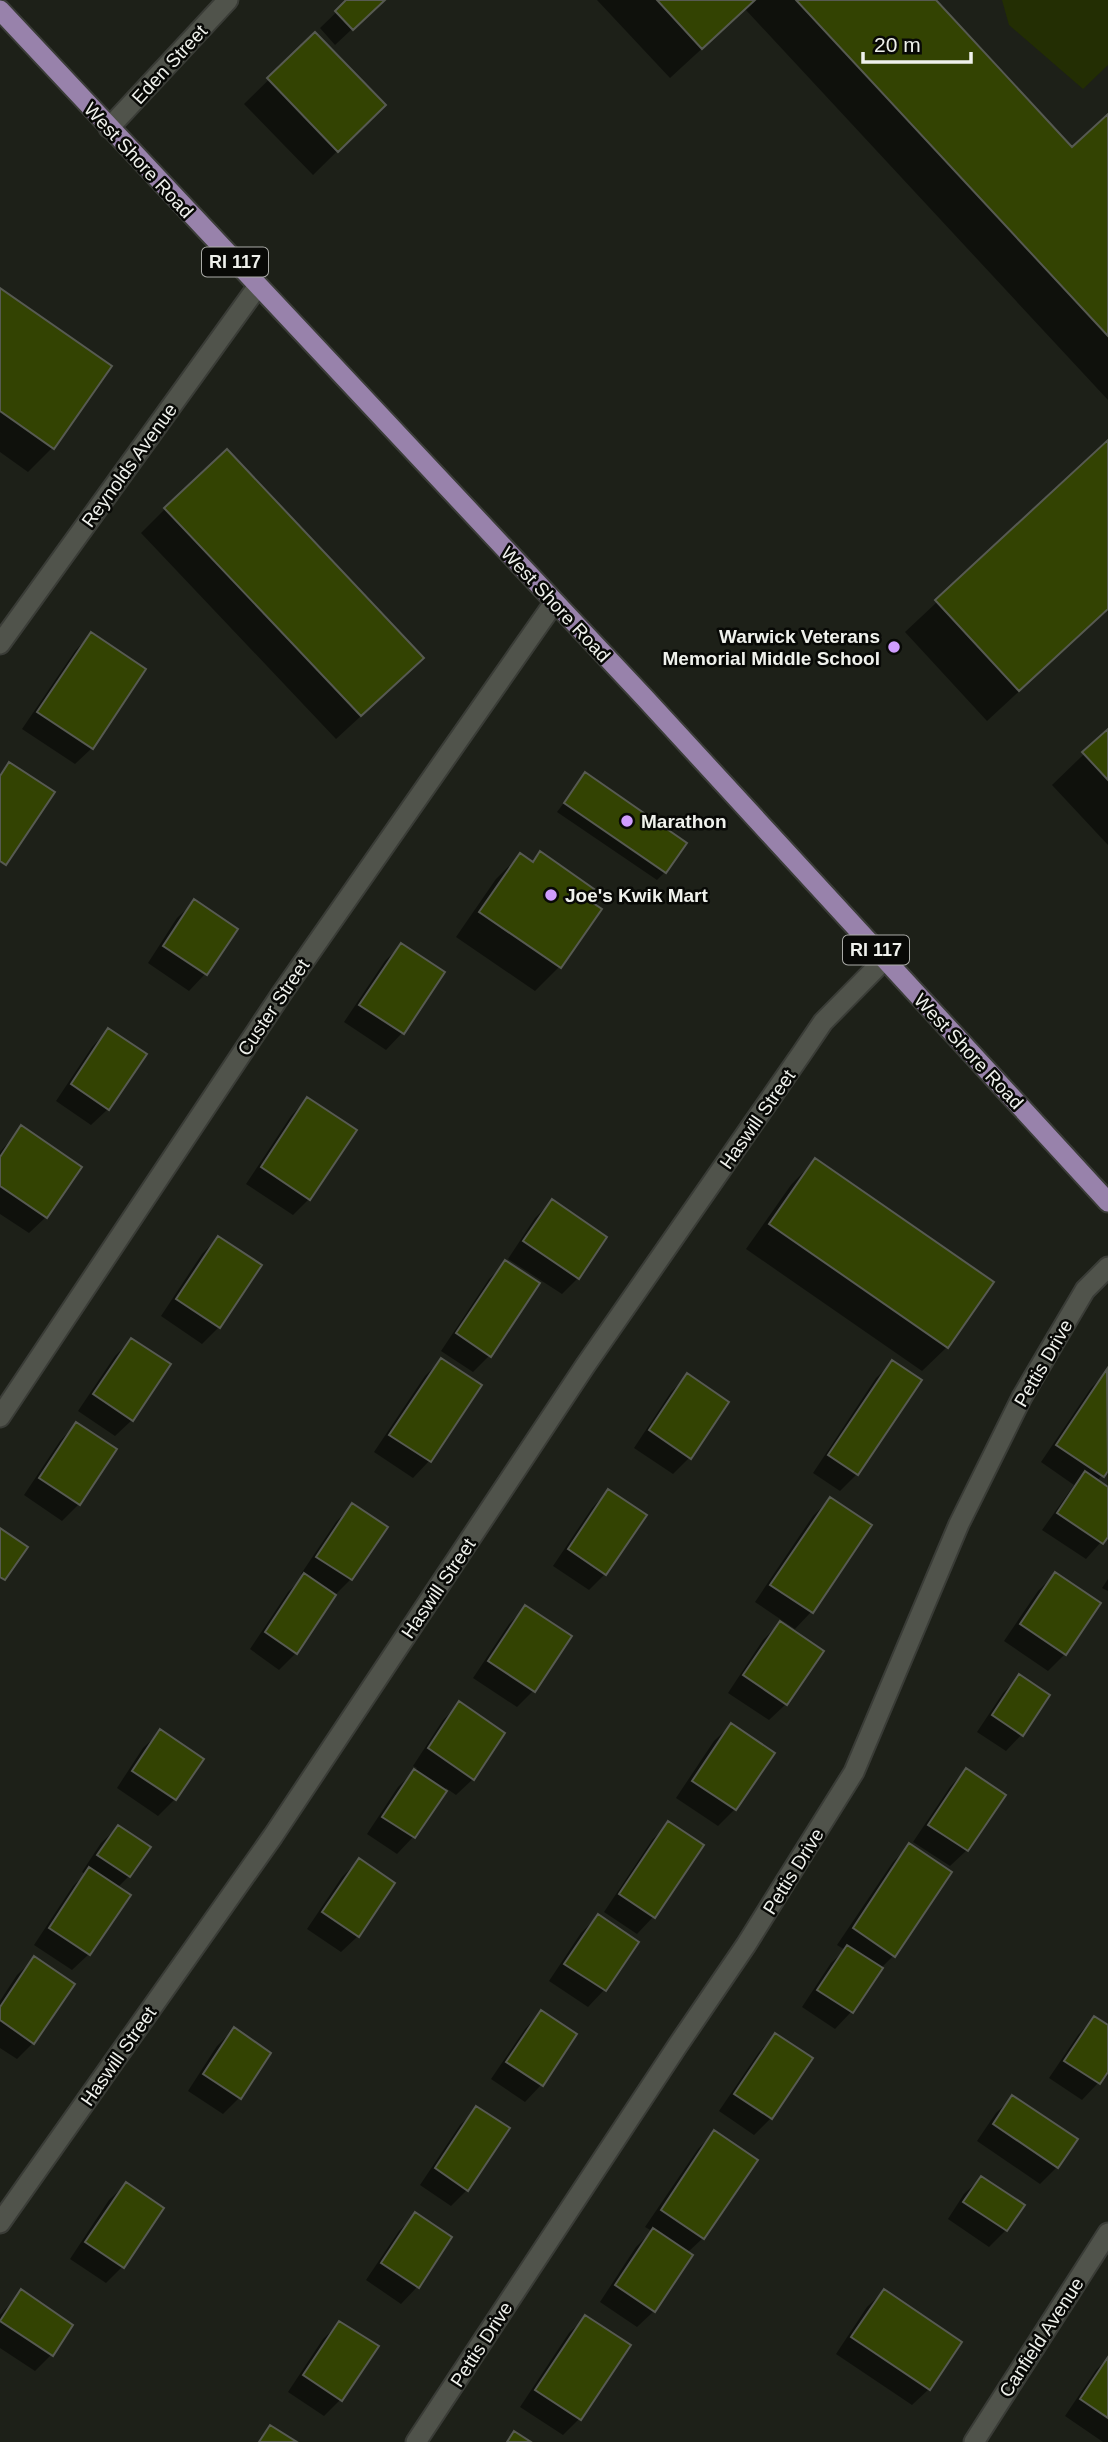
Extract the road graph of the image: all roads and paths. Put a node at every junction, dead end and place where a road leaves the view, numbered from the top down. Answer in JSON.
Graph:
{"nodes":[{"id":1,"x":228,"y":0,"type":"edge"},
{"id":2,"x":0,"y":10,"type":"edge"},
{"id":3,"x":109,"y":128,"type":"junction"},
{"id":4,"x":258,"y":286,"type":"junction"},
{"id":5,"x":554,"y":603,"type":"junction"},
{"id":6,"x":0,"y":644,"type":"edge"},
{"id":7,"x":884,"y":960,"type":"junction"},
{"id":8,"x":1108,"y":1202,"type":"edge"},
{"id":9,"x":1108,"y":1267,"type":"edge"},
{"id":10,"x":0,"y":1417,"type":"edge"},
{"id":11,"x":0,"y":2223,"type":"edge"},
{"id":12,"x":1108,"y":2233,"type":"edge"},
{"id":13,"x":416,"y":2442,"type":"edge"},
{"id":14,"x":974,"y":2442,"type":"edge"}],
"edges":[{"from":1,"to":3,"type":"street","name":"Eden Street"},
{"from":2,"to":3,"type":"main road","name":"West Shore Road","number":"RI 117"},
{"from":3,"to":4,"type":"main road","name":"West Shore Road","number":"RI 117"},
{"from":4,"to":5,"type":"main road","name":"West Shore Road","number":"RI 117"},
{"from":4,"to":6,"type":"street","name":"Reynolds Avenue"},
{"from":5,"to":7,"type":"main road","name":"West Shore Road","number":"RI 117"},
{"from":5,"to":10,"type":"street","name":"Custer Street"},
{"from":7,"to":8,"type":"main road","name":"West Shore Road","number":"RI 117"},
{"from":7,"to":11,"type":"street","name":"Haswill Street"},
{"from":9,"to":13,"type":"street","name":"Pettis Drive"},
{"from":12,"to":14,"type":"street","name":"Canfield Avenue"}]}
